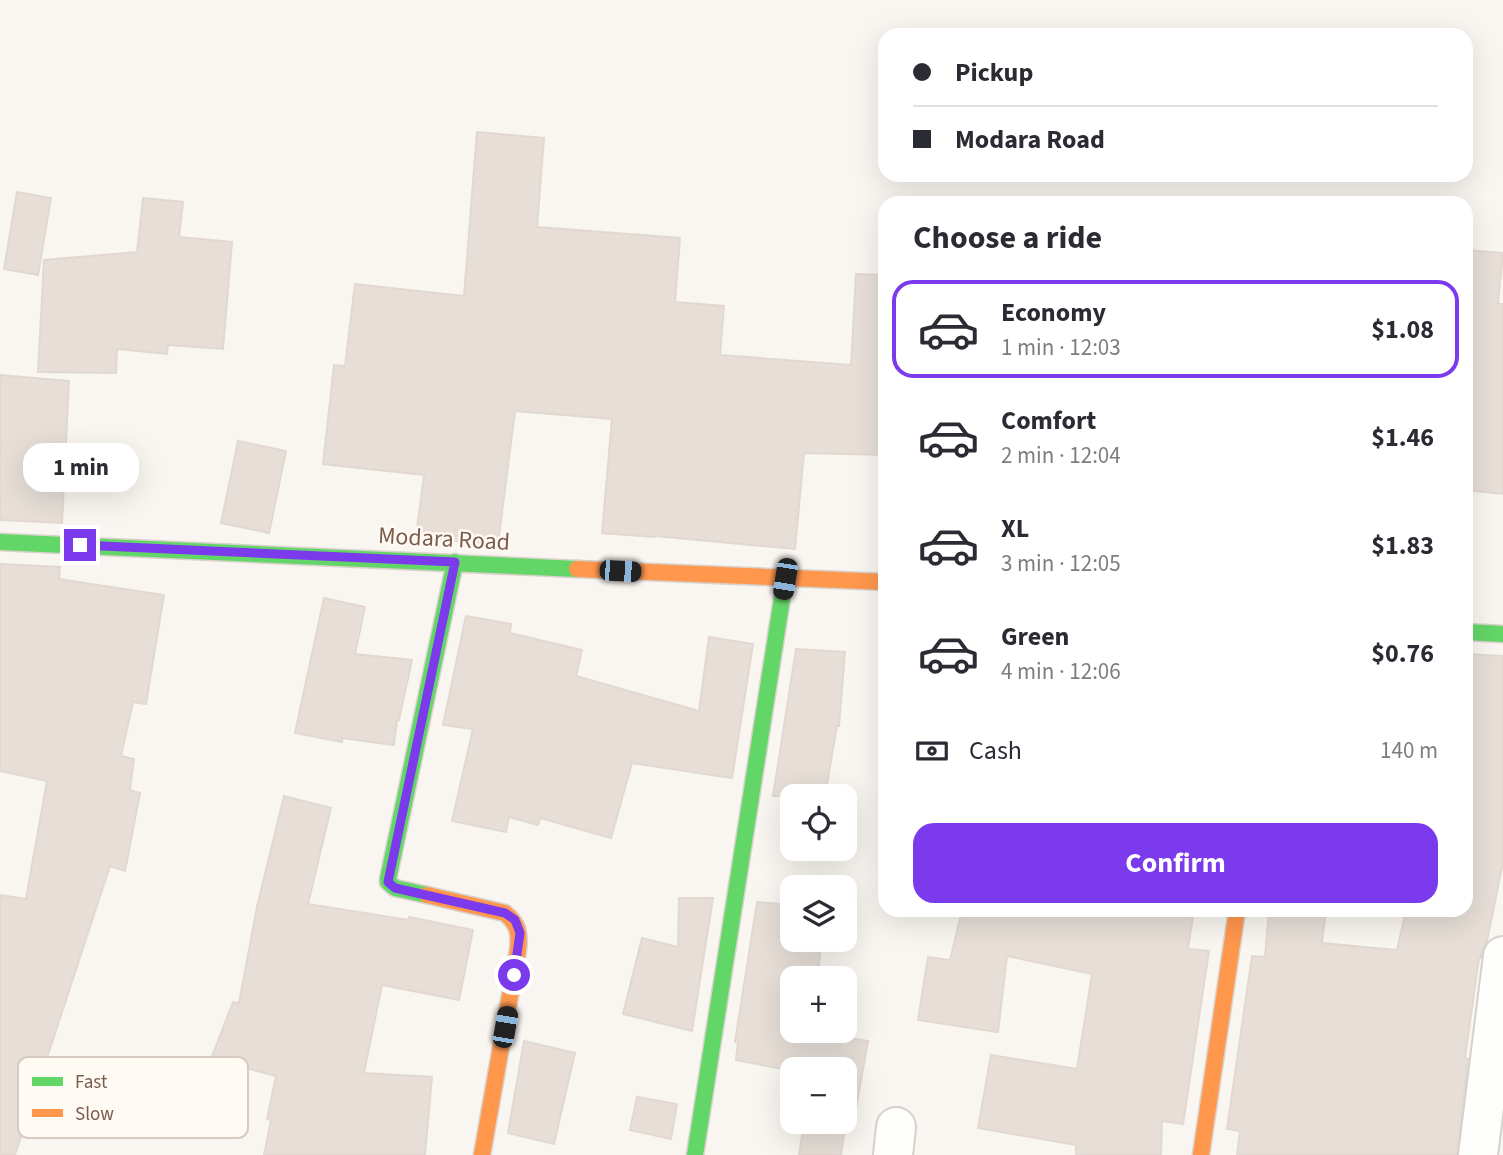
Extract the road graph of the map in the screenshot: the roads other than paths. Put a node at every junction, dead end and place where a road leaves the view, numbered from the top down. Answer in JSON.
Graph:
{"nodes":[{"id":1,"x":0,"y":542,"type":"edge"},
{"id":2,"x":455,"y":562,"type":"junction"},
{"id":3,"x":785,"y":579,"type":"junction"},
{"id":4,"x":878,"y":582,"type":"edge"},
{"id":5,"x":1473,"y":632,"type":"edge"},
{"id":6,"x":1503,"y":634,"type":"edge"},
{"id":7,"x":1236,"y":917,"type":"edge"},
{"id":8,"x":1503,"y":956,"type":"edge"},
{"id":9,"x":482,"y":1155,"type":"edge"},
{"id":10,"x":695,"y":1155,"type":"edge"},
{"id":11,"x":1200,"y":1155,"type":"edge"},
{"id":12,"x":1478,"y":1155,"type":"edge"}],
"edges":[{"from":1,"to":2,"type":"street","name":"Modara Road"},
{"from":2,"to":3,"type":"street","name":"Modara Road"},
{"from":2,"to":9,"type":"street"},
{"from":3,"to":4,"type":"street","name":"Modara Road"},
{"from":3,"to":10,"type":"street"},
{"from":5,"to":6,"type":"street"},
{"from":7,"to":11,"type":"street"},
{"from":8,"to":12,"type":"street"}]}
